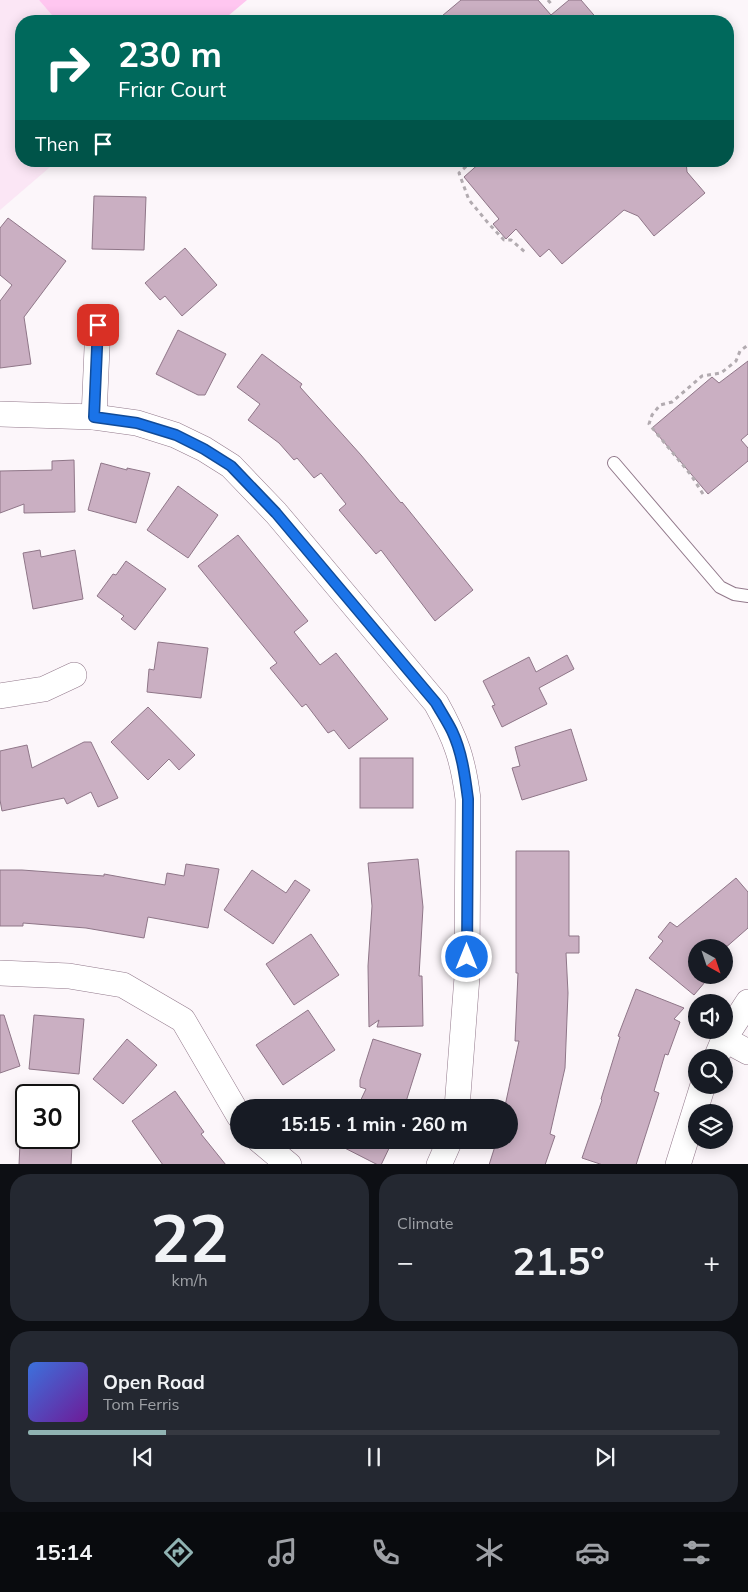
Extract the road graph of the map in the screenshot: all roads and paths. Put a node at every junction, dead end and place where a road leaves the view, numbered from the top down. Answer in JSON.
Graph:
{"nodes":[{"id":1,"x":548,"y":0,"type":"edge"},
{"id":2,"x":552,"y":5,"type":"dead end"},
{"id":3,"x":466,"y":167,"type":"edge"},
{"id":4,"x":525,"y":252,"type":"dead end"},
{"id":5,"x":98,"y":325,"type":"dead end"},
{"id":6,"x":748,"y":344,"type":"edge"},
{"id":7,"x":0,"y":414,"type":"edge"},
{"id":8,"x":94,"y":417,"type":"junction"},
{"id":9,"x":614,"y":463,"type":"dead end"},
{"id":10,"x":703,"y":494,"type":"dead end"},
{"id":11,"x":748,"y":596,"type":"edge"},
{"id":12,"x":74,"y":675,"type":"dead end"},
{"id":13,"x":0,"y":696,"type":"edge"},
{"id":14,"x":0,"y":973,"type":"edge"},
{"id":15,"x":748,"y":1002,"type":"edge"},
{"id":16,"x":720,"y":1048,"type":"edge"},
{"id":17,"x":748,"y":1052,"type":"edge"},
{"id":18,"x":701,"y":1094,"type":"edge"},
{"id":19,"x":457,"y":1099,"type":"edge"},
{"id":20,"x":230,"y":1101,"type":"edge"},
{"id":21,"x":270,"y":1149,"type":"edge"},
{"id":22,"x":446,"y":1149,"type":"edge"},
{"id":23,"x":289,"y":1164,"type":"edge"},
{"id":24,"x":439,"y":1164,"type":"edge"},
{"id":25,"x":678,"y":1164,"type":"edge"}],
"edges":[{"from":1,"to":2,"type":"path"},
{"from":3,"to":4,"type":"path"},
{"from":5,"to":8,"type":"street"},
{"from":6,"to":10,"type":"path"},
{"from":7,"to":8,"type":"street"},
{"from":8,"to":19,"type":"street"},
{"from":9,"to":11,"type":"lane"},
{"from":12,"to":13,"type":"street"},
{"from":14,"to":20,"type":"street"},
{"from":15,"to":16,"type":"street"},
{"from":16,"to":17,"type":"street"},
{"from":18,"to":25,"type":"street"},
{"from":21,"to":23,"type":"street"},
{"from":22,"to":24,"type":"street"}]}
